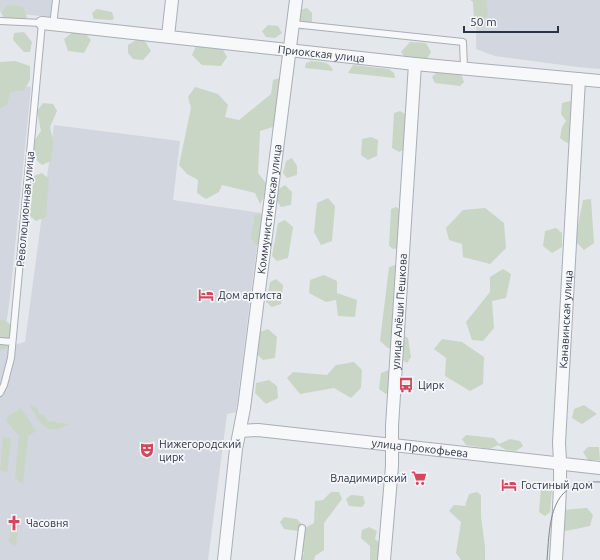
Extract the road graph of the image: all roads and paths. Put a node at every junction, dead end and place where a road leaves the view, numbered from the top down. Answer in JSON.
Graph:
{"nodes":[{"id":1,"x":56,"y":0,"type":"edge"},
{"id":2,"x":172,"y":0,"type":"edge"},
{"id":3,"x":296,"y":0,"type":"edge"},
{"id":4,"x":0,"y":21,"type":"edge"},
{"id":5,"x":48,"y":24,"type":"junction"},
{"id":6,"x":293,"y":24,"type":"junction"},
{"id":7,"x":168,"y":36,"type":"junction"},
{"id":8,"x":290,"y":50,"type":"junction"},
{"id":9,"x":415,"y":64,"type":"junction"},
{"id":10,"x":464,"y":68,"type":"junction"},
{"id":11,"x":579,"y":79,"type":"junction"},
{"id":12,"x":600,"y":81,"type":"edge"},
{"id":13,"x":0,"y":341,"type":"edge"},
{"id":14,"x":12,"y":342,"type":"junction"},
{"id":15,"x":0,"y":393,"type":"edge"},
{"id":16,"x":240,"y":431,"type":"junction"},
{"id":17,"x":391,"y":444,"type":"junction"},
{"id":18,"x":560,"y":463,"type":"junction"},
{"id":19,"x":600,"y":468,"type":"edge"},
{"id":20,"x":302,"y":528,"type":"dead end"},
{"id":21,"x":224,"y":560,"type":"edge"},
{"id":22,"x":298,"y":560,"type":"edge"},
{"id":23,"x":384,"y":560,"type":"edge"},
{"id":24,"x":556,"y":560,"type":"edge"}],
"edges":[{"from":1,"to":5,"type":"lane","name":"Революционная улица"},
{"from":2,"to":7,"type":"street"},
{"from":3,"to":6,"type":"street","name":"Коммунистическая улица"},
{"from":4,"to":5,"type":"lane"},
{"from":5,"to":7,"type":"street","name":"Приокская улица"},
{"from":5,"to":14,"type":"lane","name":"Революционная улица"},
{"from":6,"to":8,"type":"street","name":"Коммунистическая улица"},
{"from":6,"to":10,"type":"lane"},
{"from":7,"to":8,"type":"street","name":"Приокская улица"},
{"from":8,"to":9,"type":"street","name":"Приокская улица"},
{"from":8,"to":16,"type":"street","name":"Коммунистическая улица"},
{"from":9,"to":10,"type":"street","name":"Приокская улица"},
{"from":9,"to":17,"type":"street","name":"улица Алёши Пешкова"},
{"from":10,"to":11,"type":"street","name":"Приокская улица"},
{"from":11,"to":12,"type":"street","name":"Приокская улица"},
{"from":11,"to":18,"type":"street","name":"Канавинская улица"},
{"from":13,"to":14,"type":"lane"},
{"from":14,"to":15,"type":"lane","name":"Революционная улица"},
{"from":16,"to":17,"type":"street","name":"улица Прокофьева"},
{"from":16,"to":21,"type":"street","name":"Коммунистическая улица"},
{"from":17,"to":18,"type":"street","name":"улица Прокофьева"},
{"from":17,"to":23,"type":"street","name":"улица Алёши Пешкова"},
{"from":18,"to":19,"type":"street","name":"улица Прокофьева"},
{"from":18,"to":24,"type":"street","name":"Канавинская улица"},
{"from":20,"to":22,"type":"lane"}]}
